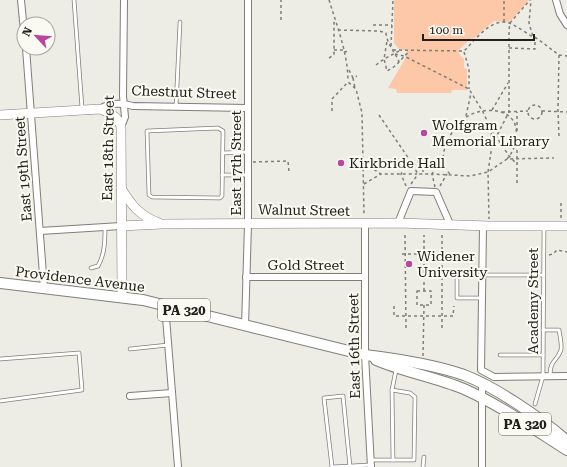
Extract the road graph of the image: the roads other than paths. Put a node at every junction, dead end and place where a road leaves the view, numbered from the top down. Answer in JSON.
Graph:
{"nodes":[{"id":1,"x":21,"y":0,"type":"edge"},
{"id":2,"x":74,"y":0,"type":"edge"},
{"id":3,"x":124,"y":0,"type":"edge"},
{"id":4,"x":248,"y":0,"type":"edge"},
{"id":5,"x":556,"y":0,"type":"edge"},
{"id":6,"x":23,"y":16,"type":"edge"},
{"id":7,"x":180,"y":22,"type":"dead end"},
{"id":8,"x":567,"y":24,"type":"edge"},
{"id":9,"x":27,"y":56,"type":"edge"},
{"id":10,"x":125,"y":104,"type":"junction"},
{"id":11,"x":176,"y":107,"type":"junction"},
{"id":12,"x":247,"y":108,"type":"junction"},
{"id":13,"x":100,"y":109,"type":"junction"},
{"id":14,"x":82,"y":110,"type":"junction"},
{"id":15,"x":31,"y":112,"type":"junction"},
{"id":16,"x":0,"y":115,"type":"edge"},
{"id":17,"x":121,"y":127,"type":"junction"},
{"id":18,"x":248,"y":152,"type":"junction"},
{"id":19,"x":223,"y":153,"type":"junction"},
{"id":20,"x":222,"y":175,"type":"junction"},
{"id":21,"x":248,"y":176,"type":"junction"},
{"id":22,"x":121,"y":187,"type":"junction"},
{"id":23,"x":398,"y":223,"type":"junction"},
{"id":24,"x":162,"y":224,"type":"junction"},
{"id":25,"x":248,"y":224,"type":"junction"},
{"id":26,"x":450,"y":224,"type":"junction"},
{"id":27,"x":365,"y":225,"type":"junction"},
{"id":28,"x":121,"y":226,"type":"junction"},
{"id":29,"x":486,"y":226,"type":"junction"},
{"id":30,"x":544,"y":226,"type":"junction"},
{"id":31,"x":564,"y":226,"type":"edge"},
{"id":32,"x":105,"y":227,"type":"junction"},
{"id":33,"x":40,"y":231,"type":"junction"},
{"id":34,"x":91,"y":268,"type":"dead end"},
{"id":35,"x":482,"y":275,"type":"junction"},
{"id":36,"x":544,"y":275,"type":"junction"},
{"id":37,"x":366,"y":276,"type":"junction"},
{"id":38,"x":246,"y":277,"type":"junction"},
{"id":39,"x":457,"y":279,"type":"dead end"},
{"id":40,"x":0,"y":283,"type":"edge"},
{"id":41,"x":44,"y":288,"type":"junction"},
{"id":42,"x":122,"y":297,"type":"junction"},
{"id":43,"x":482,"y":298,"type":"junction"},
{"id":44,"x":165,"y":305,"type":"junction"},
{"id":45,"x":245,"y":327,"type":"junction"},
{"id":46,"x":544,"y":330,"type":"junction"},
{"id":47,"x":168,"y":345,"type":"junction"},
{"id":48,"x":130,"y":349,"type":"dead end"},
{"id":49,"x":365,"y":355,"type":"junction"},
{"id":50,"x":500,"y":355,"type":"dead end"},
{"id":51,"x":543,"y":355,"type":"junction"},
{"id":52,"x":0,"y":359,"type":"edge"},
{"id":53,"x":396,"y":369,"type":"junction"},
{"id":54,"x":543,"y":376,"type":"junction"},
{"id":55,"x":550,"y":376,"type":"junction"},
{"id":56,"x":567,"y":376,"type":"edge"},
{"id":57,"x":482,"y":383,"type":"junction"},
{"id":58,"x":392,"y":390,"type":"junction"},
{"id":59,"x":172,"y":393,"type":"junction"},
{"id":60,"x":130,"y":396,"type":"dead end"},
{"id":61,"x":482,"y":398,"type":"junction"},
{"id":62,"x":0,"y":401,"type":"edge"},
{"id":63,"x":535,"y":404,"type":"dead end"},
{"id":64,"x":567,"y":441,"type":"edge"},
{"id":65,"x":567,"y":450,"type":"edge"},
{"id":66,"x":424,"y":457,"type":"dead end"},
{"id":67,"x":393,"y":460,"type":"junction"},
{"id":68,"x":370,"y":464,"type":"edge"},
{"id":69,"x":350,"y":466,"type":"edge"},
{"id":70,"x":178,"y":467,"type":"edge"},
{"id":71,"x":332,"y":467,"type":"edge"},
{"id":72,"x":423,"y":467,"type":"edge"},
{"id":73,"x":482,"y":467,"type":"edge"}],
"edges":[{"from":1,"to":6,"type":"street"},
{"from":2,"to":14,"type":"lane"},
{"from":3,"to":10,"type":"street","name":"East 18th Street"},
{"from":4,"to":12,"type":"street","name":"East 17th Street"},
{"from":5,"to":8,"type":"street"},
{"from":7,"to":11,"type":"lane"},
{"from":9,"to":15,"type":"street","name":"East 19th Street"},
{"from":10,"to":11,"type":"street","name":"Chestnut Street"},
{"from":10,"to":13,"type":"street","name":"Chestnut Street"},
{"from":10,"to":17,"type":"street","name":"East 18th Street"},
{"from":11,"to":12,"type":"street","name":"Chestnut Street"},
{"from":12,"to":18,"type":"street","name":"East 17th Street"},
{"from":13,"to":14,"type":"street","name":"Chestnut Street"},
{"from":13,"to":17,"type":"street"},
{"from":14,"to":15,"type":"street","name":"Chestnut Street"},
{"from":15,"to":16,"type":"street","name":"Chestnut Street"},
{"from":15,"to":33,"type":"street","name":"East 19th Street"},
{"from":17,"to":22,"type":"street","name":"East 18th Street"},
{"from":18,"to":19,"type":"lane"},
{"from":18,"to":21,"type":"street","name":"East 17th Street"},
{"from":19,"to":20,"type":"lane"},
{"from":19,"to":20,"type":"lane"},
{"from":20,"to":21,"type":"lane"},
{"from":21,"to":25,"type":"street","name":"East 17th Street"},
{"from":22,"to":24,"type":"street"},
{"from":22,"to":28,"type":"street","name":"East 18th Street"},
{"from":23,"to":26,"type":"street","name":"Walnut Street"},
{"from":23,"to":26,"type":"street"},
{"from":23,"to":27,"type":"street","name":"Walnut Street"},
{"from":24,"to":25,"type":"street","name":"Walnut Street"},
{"from":24,"to":28,"type":"street","name":"Walnut Street"},
{"from":25,"to":27,"type":"street","name":"Walnut Street"},
{"from":25,"to":38,"type":"street","name":"East 17th Street"},
{"from":26,"to":29,"type":"street","name":"Walnut Street"},
{"from":27,"to":37,"type":"street","name":"East 16th Street"},
{"from":28,"to":32,"type":"street","name":"Walnut Street"},
{"from":28,"to":42,"type":"street","name":"East 18th Street"},
{"from":29,"to":30,"type":"street","name":"Walnut Street"},
{"from":29,"to":35,"type":"street"},
{"from":30,"to":31,"type":"street","name":"Walnut Street"},
{"from":30,"to":36,"type":"lane","name":"Academy Street"},
{"from":32,"to":33,"type":"street","name":"Walnut Street"},
{"from":32,"to":34,"type":"lane"},
{"from":33,"to":41,"type":"street","name":"East 19th Street"},
{"from":35,"to":36,"type":"lane"},
{"from":35,"to":43,"type":"street"},
{"from":36,"to":46,"type":"lane","name":"Academy Street"},
{"from":37,"to":38,"type":"street","name":"Gold Street"},
{"from":37,"to":49,"type":"street","name":"East 16th Street"},
{"from":38,"to":45,"type":"street","name":"East 17th Street"},
{"from":39,"to":43,"type":"lane"},
{"from":40,"to":41,"type":"main road","name":"Providence Avenue","number":"PA 320"},
{"from":41,"to":42,"type":"main road","name":"Providence Avenue","number":"PA 320"},
{"from":42,"to":44,"type":"main road","name":"Providence Avenue","number":"PA 320"},
{"from":43,"to":54,"type":"street"},
{"from":44,"to":45,"type":"main road","name":"Providence Avenue","number":"PA 320"},
{"from":44,"to":47,"type":"street"},
{"from":45,"to":49,"type":"main road","name":"Providence Avenue","number":"PA 320"},
{"from":46,"to":51,"type":"lane","name":"Academy Street"},
{"from":46,"to":55,"type":"lane"},
{"from":47,"to":48,"type":"lane"},
{"from":47,"to":59,"type":"street"},
{"from":49,"to":53,"type":"main road","name":"Providence Avenue","number":"PA 320"},
{"from":49,"to":57,"type":"main road","name":"Providence Avenue","number":"PA 320"},
{"from":49,"to":68,"type":"street","name":"East 16th Street"},
{"from":50,"to":51,"type":"lane"},
{"from":51,"to":54,"type":"lane","name":"Academy Street"},
{"from":52,"to":62,"type":"lane"},
{"from":53,"to":58,"type":"lane"},
{"from":53,"to":61,"type":"main road","name":"Providence Avenue","number":"PA 320"},
{"from":54,"to":55,"type":"street"},
{"from":54,"to":63,"type":"lane","name":"Academy Street"},
{"from":55,"to":56,"type":"street"},
{"from":57,"to":61,"type":"street"},
{"from":57,"to":64,"type":"main road","name":"Providence Avenue","number":"PA 320"},
{"from":58,"to":67,"type":"lane"},
{"from":58,"to":67,"type":"lane"},
{"from":59,"to":60,"type":"street"},
{"from":59,"to":70,"type":"street"},
{"from":61,"to":65,"type":"main road","name":"Providence Avenue","number":"PA 320"},
{"from":61,"to":73,"type":"street"},
{"from":66,"to":72,"type":"lane"},
{"from":67,"to":68,"type":"lane"},
{"from":68,"to":69,"type":"lane"},
{"from":69,"to":71,"type":"lane"},
{"from":69,"to":71,"type":"lane"}]}
